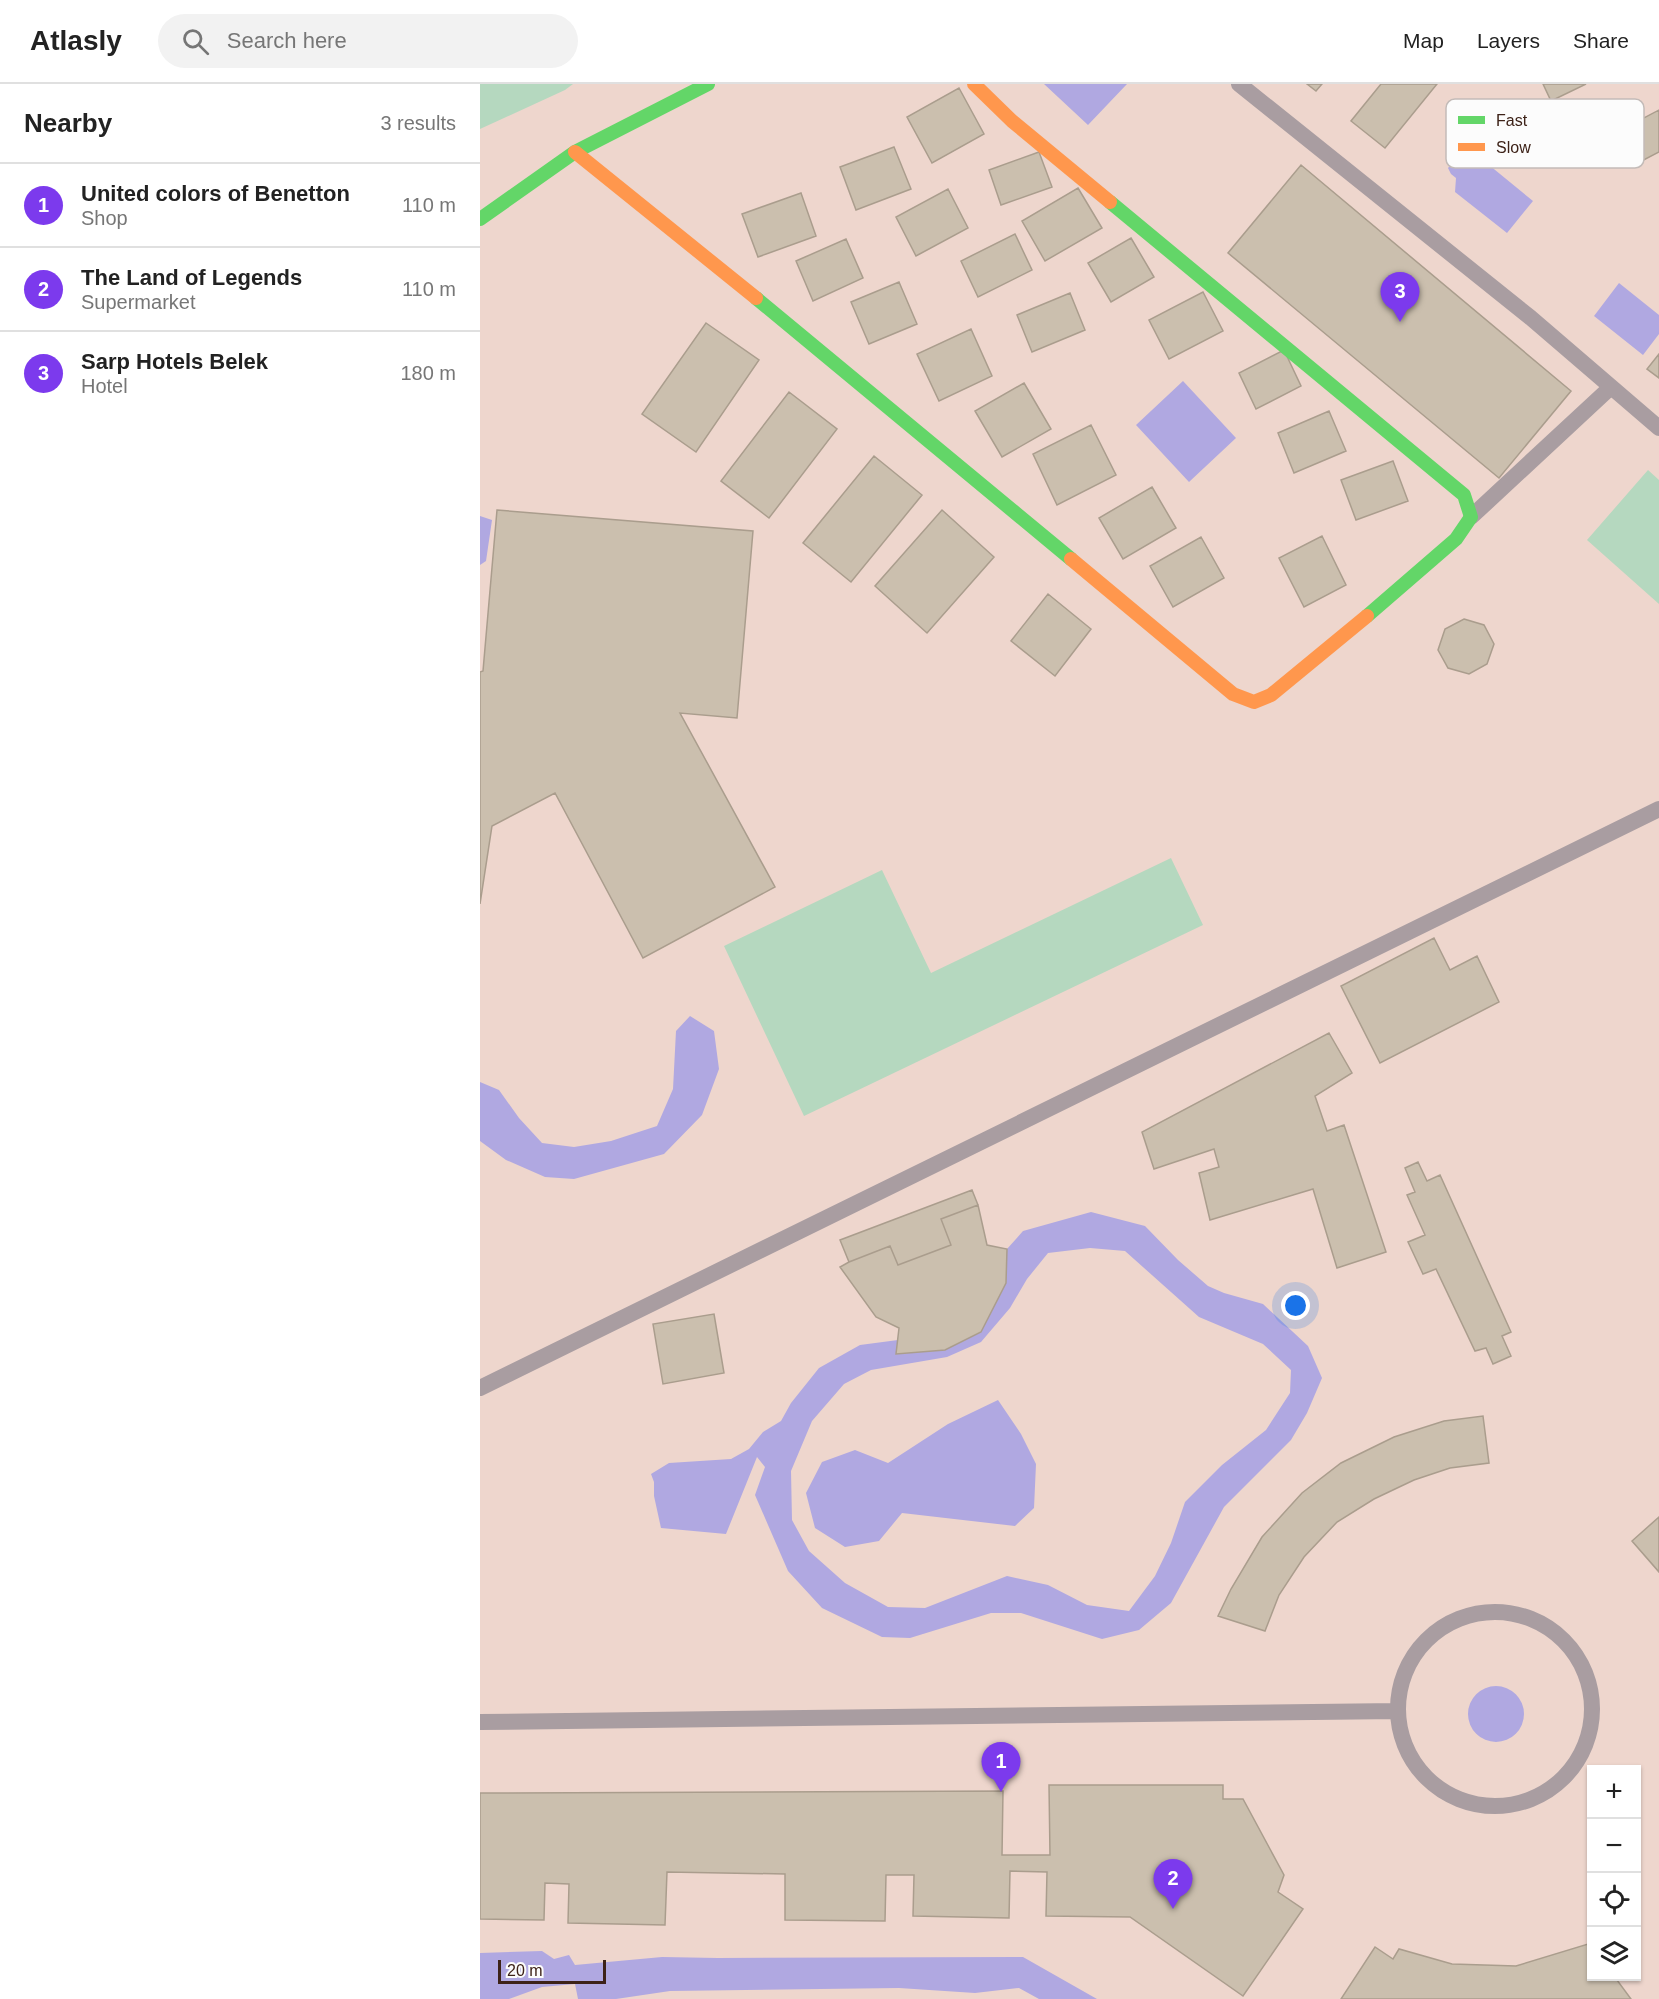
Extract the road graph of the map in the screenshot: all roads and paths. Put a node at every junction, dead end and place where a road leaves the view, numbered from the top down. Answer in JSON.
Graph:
{"nodes":[{"id":1,"x":708,"y":84,"type":"edge"},
{"id":2,"x":974,"y":84,"type":"edge"},
{"id":3,"x":1239,"y":84,"type":"edge"},
{"id":4,"x":575,"y":152,"type":"junction"},
{"id":5,"x":480,"y":219,"type":"edge"},
{"id":6,"x":1611,"y":387,"type":"junction"},
{"id":7,"x":1659,"y":428,"type":"edge"},
{"id":8,"x":1470,"y":517,"type":"junction"},
{"id":9,"x":1659,"y":809,"type":"edge"},
{"id":10,"x":480,"y":1388,"type":"edge"},
{"id":11,"x":1398,"y":1711,"type":"junction"},
{"id":12,"x":480,"y":1722,"type":"edge"}],
"edges":[{"from":1,"to":4,"type":"street"},
{"from":2,"to":8,"type":"street"},
{"from":3,"to":6,"type":"lane"},
{"from":4,"to":5,"type":"street"},
{"from":4,"to":8,"type":"street"},
{"from":6,"to":7,"type":"lane"},
{"from":6,"to":8,"type":"lane"},
{"from":9,"to":10,"type":"lane"},
{"from":11,"to":11,"type":"lane"},
{"from":11,"to":12,"type":"lane"}]}
